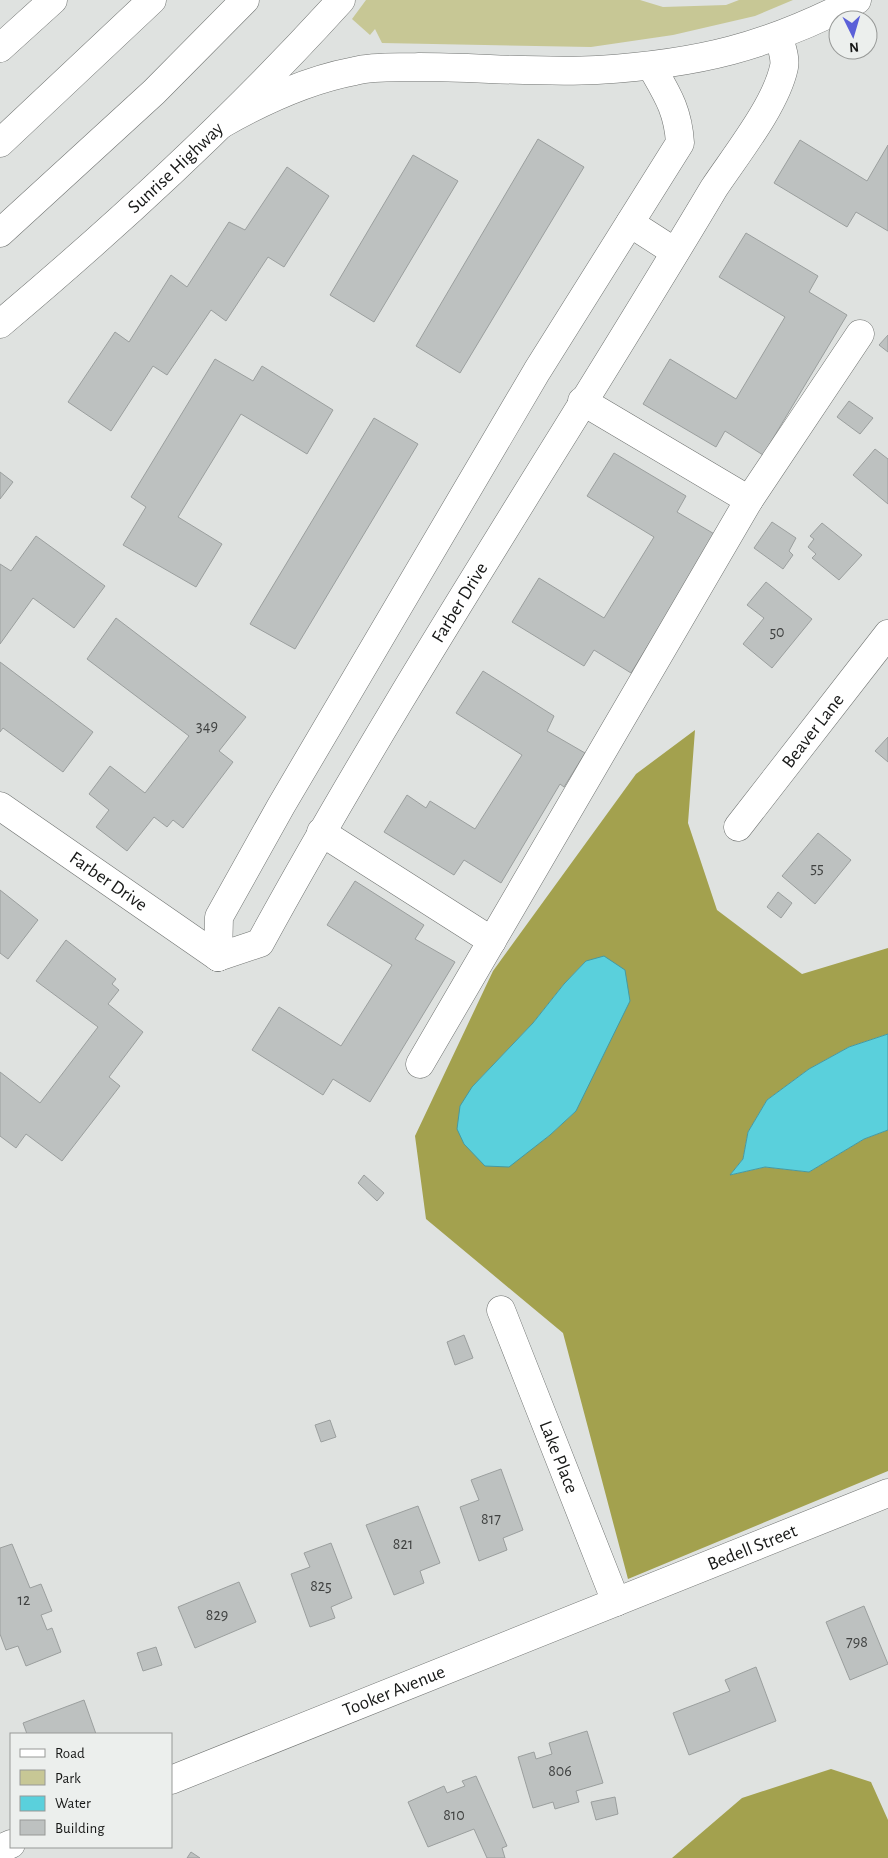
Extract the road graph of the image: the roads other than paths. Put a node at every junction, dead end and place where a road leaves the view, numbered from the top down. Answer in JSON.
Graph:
{"nodes":[{"id":1,"x":53,"y":0,"type":"edge"},
{"id":2,"x":152,"y":0,"type":"edge"},
{"id":3,"x":245,"y":0,"type":"edge"},
{"id":4,"x":341,"y":0,"type":"edge"},
{"id":5,"x":857,"y":0,"type":"edge"},
{"id":6,"x":779,"y":37,"type":"junction"},
{"id":7,"x":0,"y":48,"type":"edge"},
{"id":8,"x":651,"y":66,"type":"junction"},
{"id":9,"x":222,"y":124,"type":"junction"},
{"id":10,"x":0,"y":143,"type":"edge"},
{"id":11,"x":630,"y":223,"type":"junction"},
{"id":12,"x":0,"y":233,"type":"edge"},
{"id":13,"x":683,"y":241,"type":"junction"},
{"id":14,"x":0,"y":324,"type":"edge"},
{"id":15,"x":860,"y":334,"type":"dead end"},
{"id":16,"x":582,"y":401,"type":"junction"},
{"id":17,"x":749,"y":500,"type":"junction"},
{"id":18,"x":888,"y":634,"type":"edge"},
{"id":19,"x":0,"y":806,"type":"edge"},
{"id":20,"x":738,"y":827,"type":"dead end"},
{"id":21,"x":321,"y":832,"type":"junction"},
{"id":22,"x":492,"y":940,"type":"junction"},
{"id":23,"x":218,"y":957,"type":"junction"},
{"id":24,"x":420,"y":1064,"type":"dead end"},
{"id":25,"x":501,"y":1310,"type":"dead end"},
{"id":26,"x":888,"y":1493,"type":"edge"},
{"id":27,"x":616,"y":1602,"type":"junction"},
{"id":28,"x":172,"y":1780,"type":"edge"}],
"edges":[{"from":1,"to":7,"type":"main road"},
{"from":2,"to":10,"type":"main road"},
{"from":3,"to":12,"type":"main road"},
{"from":4,"to":9,"type":"main road","name":"Sunrise Highway"},
{"from":5,"to":6,"type":"main road"},
{"from":6,"to":8,"type":"main road"},
{"from":6,"to":13,"type":"main road","name":"Farber Drive"},
{"from":8,"to":9,"type":"main road"},
{"from":8,"to":11,"type":"main road"},
{"from":9,"to":14,"type":"main road","name":"Sunrise Highway"},
{"from":11,"to":13,"type":"main road"},
{"from":11,"to":23,"type":"main road"},
{"from":13,"to":16,"type":"main road","name":"Farber Drive"},
{"from":15,"to":17,"type":"main road"},
{"from":16,"to":17,"type":"main road"},
{"from":16,"to":21,"type":"main road","name":"Farber Drive"},
{"from":17,"to":22,"type":"main road"},
{"from":18,"to":20,"type":"main road","name":"Beaver Lane"},
{"from":19,"to":23,"type":"main road","name":"Farber Drive"},
{"from":21,"to":22,"type":"main road"},
{"from":21,"to":23,"type":"main road","name":"Farber Drive"},
{"from":22,"to":24,"type":"main road"},
{"from":25,"to":27,"type":"main road","name":"Lake Place"},
{"from":26,"to":27,"type":"main road","name":"Bedell Street"},
{"from":27,"to":28,"type":"main road","name":"Tooker Avenue"}]}
